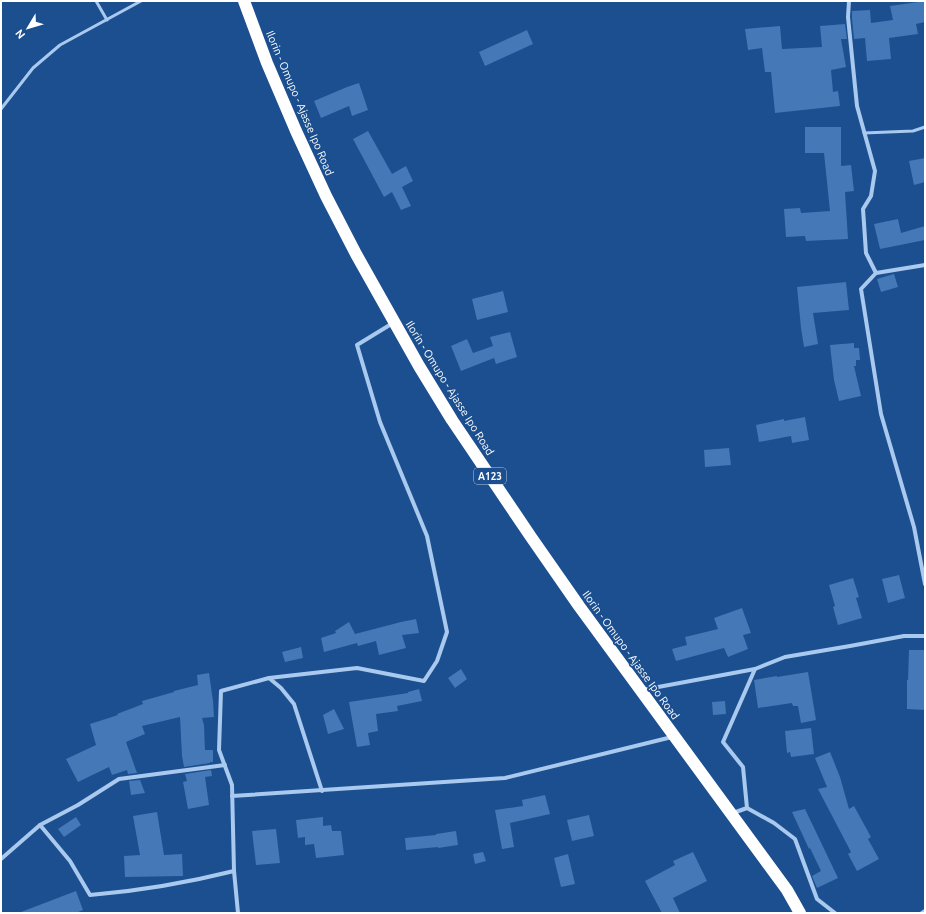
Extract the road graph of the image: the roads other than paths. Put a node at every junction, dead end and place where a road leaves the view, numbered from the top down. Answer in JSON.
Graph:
{"nodes":[{"id":1,"x":96,"y":1,"type":"edge"},
{"id":2,"x":142,"y":1,"type":"edge"},
{"id":3,"x":244,"y":1,"type":"edge"},
{"id":4,"x":849,"y":1,"type":"edge"},
{"id":5,"x":108,"y":20,"type":"junction"},
{"id":6,"x":1,"y":109,"type":"edge"},
{"id":7,"x":925,"y":127,"type":"edge"},
{"id":8,"x":864,"y":133,"type":"junction"},
{"id":9,"x":925,"y":265,"type":"edge"},
{"id":10,"x":876,"y":273,"type":"junction"},
{"id":11,"x":394,"y":323,"type":"junction"},
{"id":12,"x":925,"y":584,"type":"edge"},
{"id":13,"x":925,"y":636,"type":"edge"},
{"id":14,"x":755,"y":669,"type":"junction"},
{"id":15,"x":269,"y":678,"type":"junction"},
{"id":16,"x":641,"y":690,"type":"junction"},
{"id":17,"x":675,"y":737,"type":"junction"},
{"id":18,"x":225,"y":765,"type":"junction"},
{"id":19,"x":322,"y":791,"type":"junction"},
{"id":20,"x":232,"y":796,"type":"junction"},
{"id":21,"x":747,"y":808,"type":"junction"},
{"id":22,"x":730,"y":813,"type":"junction"},
{"id":23,"x":40,"y":824,"type":"junction"},
{"id":24,"x":1,"y":859,"type":"edge"},
{"id":25,"x":234,"y":871,"type":"junction"},
{"id":26,"x":925,"y":911,"type":"edge"},
{"id":27,"x":238,"y":913,"type":"edge"},
{"id":28,"x":800,"y":913,"type":"edge"},
{"id":29,"x":835,"y":913,"type":"edge"},
{"id":30,"x":922,"y":913,"type":"edge"}],
"edges":[{"from":1,"to":5,"type":"lane"},
{"from":2,"to":5,"type":"lane"},
{"from":3,"to":11,"type":"highway","name":"Ilorin - Omupo - Ajasse Ipo Road","number":"A123"},
{"from":4,"to":8,"type":"street"},
{"from":5,"to":6,"type":"lane"},
{"from":7,"to":8,"type":"lane"},
{"from":8,"to":10,"type":"street"},
{"from":9,"to":10,"type":"street"},
{"from":10,"to":12,"type":"street"},
{"from":11,"to":15,"type":"street"},
{"from":11,"to":16,"type":"highway","name":"Ilorin - Omupo - Ajasse Ipo Road","number":"A123"},
{"from":13,"to":14,"type":"street"},
{"from":14,"to":16,"type":"street"},
{"from":14,"to":21,"type":"street"},
{"from":15,"to":18,"type":"street"},
{"from":15,"to":19,"type":"street"},
{"from":16,"to":17,"type":"highway","name":"Ilorin - Omupo - Ajasse Ipo Road","number":"A123"},
{"from":17,"to":19,"type":"street"},
{"from":17,"to":22,"type":"highway","name":"Ilorin - Omupo - Ajasse Ipo Road","number":"A123"},
{"from":18,"to":20,"type":"street"},
{"from":18,"to":23,"type":"street"},
{"from":19,"to":20,"type":"street"},
{"from":20,"to":25,"type":"street"},
{"from":21,"to":22,"type":"street"},
{"from":21,"to":29,"type":"street"},
{"from":22,"to":28,"type":"highway","name":"Ilorin - Omupo - Ajasse Ipo Road","number":"A123"},
{"from":23,"to":24,"type":"street"},
{"from":23,"to":25,"type":"street"},
{"from":25,"to":27,"type":"street"},
{"from":26,"to":30,"type":"street"}]}
